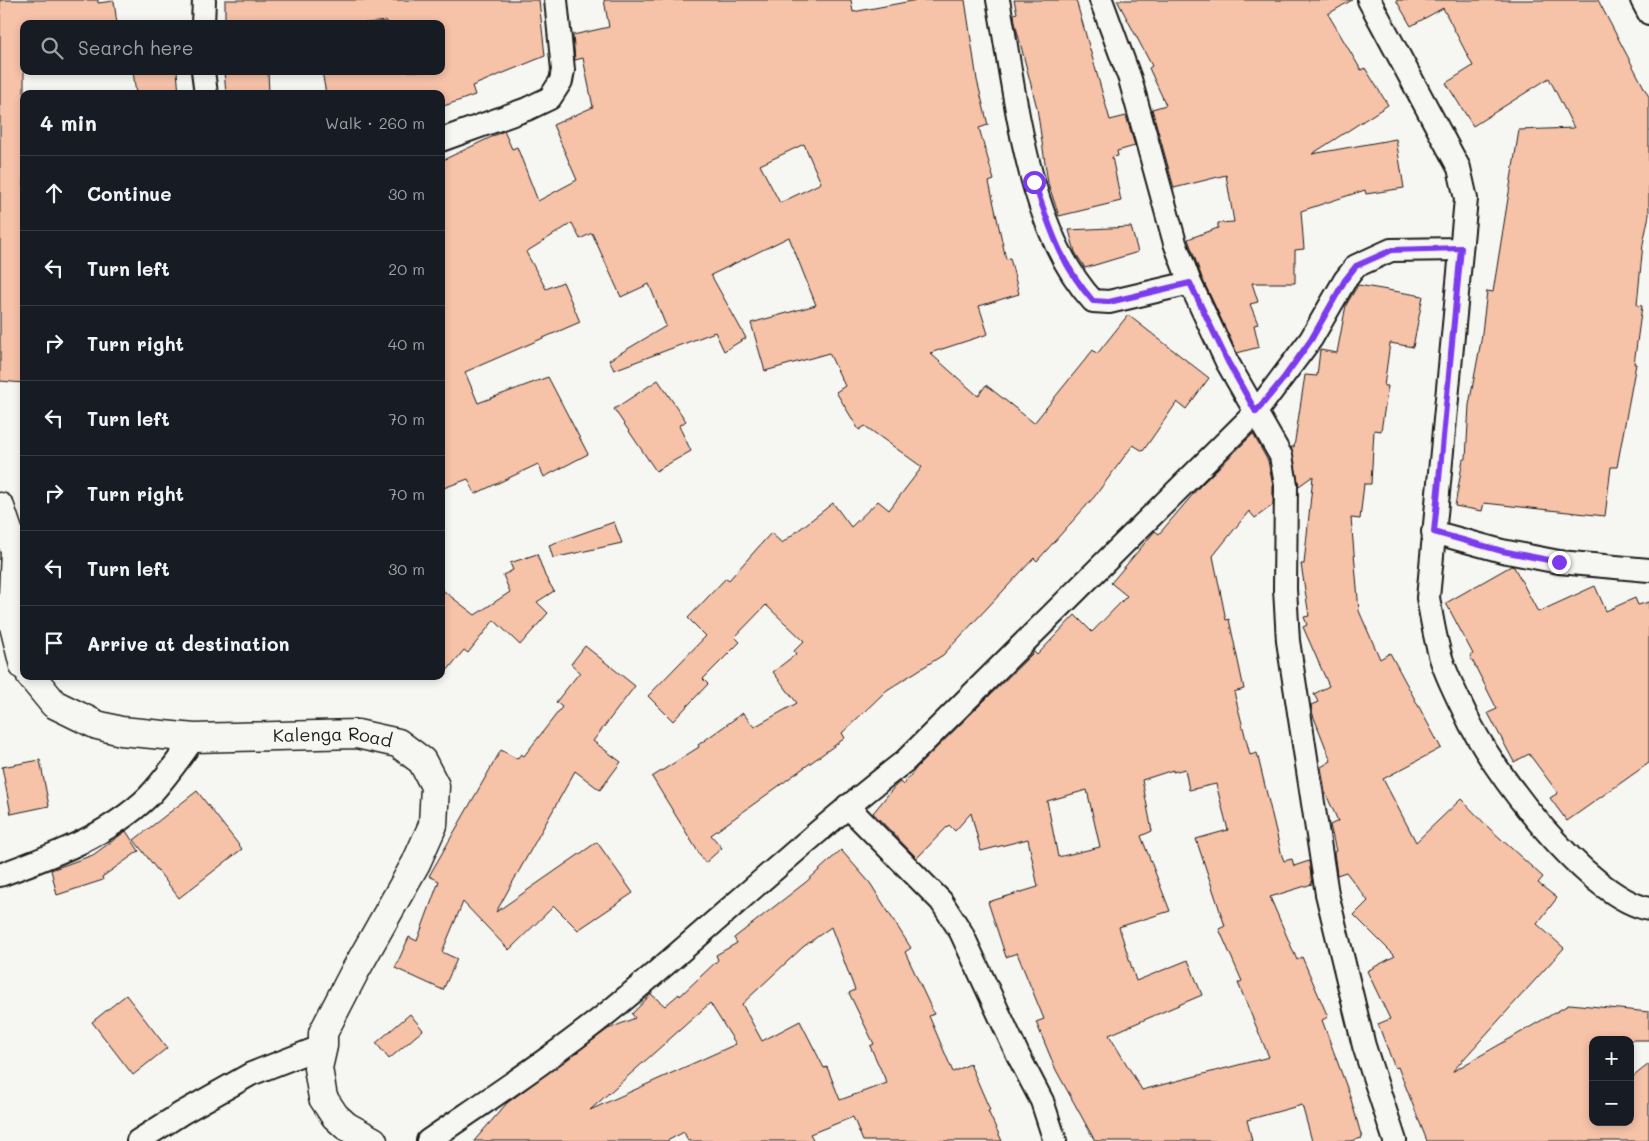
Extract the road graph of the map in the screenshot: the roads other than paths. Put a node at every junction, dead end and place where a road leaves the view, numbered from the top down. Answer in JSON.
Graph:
{"nodes":[{"id":1,"x":204,"y":0,"type":"edge"},
{"id":2,"x":556,"y":0,"type":"edge"},
{"id":3,"x":998,"y":0,"type":"edge"},
{"id":4,"x":1101,"y":0,"type":"edge"},
{"id":5,"x":1368,"y":0,"type":"edge"},
{"id":6,"x":1642,"y":0,"type":"edge"},
{"id":7,"x":1649,"y":13,"type":"edge"},
{"id":8,"x":203,"y":20,"type":"edge"},
{"id":9,"x":204,"y":75,"type":"edge"},
{"id":10,"x":205,"y":90,"type":"edge"},
{"id":11,"x":445,"y":139,"type":"edge"},
{"id":12,"x":1461,"y":248,"type":"junction"},
{"id":13,"x":1190,"y":283,"type":"junction"},
{"id":14,"x":1256,"y":412,"type":"junction"},
{"id":15,"x":0,"y":507,"type":"edge"},
{"id":16,"x":1434,"y":532,"type":"junction"},
{"id":17,"x":19,"y":548,"type":"edge"},
{"id":18,"x":1648,"y":565,"type":"edge"},
{"id":19,"x":20,"y":650,"type":"edge"},
{"id":20,"x":34,"y":680,"type":"edge"},
{"id":21,"x":194,"y":738,"type":"junction"},
{"id":22,"x":847,"y":806,"type":"junction"},
{"id":23,"x":0,"y":875,"type":"edge"},
{"id":24,"x":1649,"y":909,"type":"edge"},
{"id":25,"x":324,"y":1046,"type":"junction"},
{"id":26,"x":138,"y":1141,"type":"edge"},
{"id":27,"x":373,"y":1141,"type":"edge"},
{"id":28,"x":428,"y":1141,"type":"edge"},
{"id":29,"x":1055,"y":1141,"type":"edge"},
{"id":30,"x":1395,"y":1141,"type":"edge"}],
"edges":[{"from":1,"to":8,"type":"street"},
{"from":2,"to":11,"type":"street"},
{"from":3,"to":13,"type":"street"},
{"from":4,"to":13,"type":"street"},
{"from":5,"to":12,"type":"street"},
{"from":6,"to":7,"type":"street"},
{"from":9,"to":10,"type":"street"},
{"from":12,"to":14,"type":"street"},
{"from":12,"to":16,"type":"street"},
{"from":13,"to":14,"type":"street"},
{"from":14,"to":22,"type":"street"},
{"from":14,"to":30,"type":"street"},
{"from":15,"to":17,"type":"main road"},
{"from":16,"to":18,"type":"street"},
{"from":16,"to":24,"type":"street"},
{"from":17,"to":19,"type":"main road"},
{"from":20,"to":21,"type":"main road","name":"Kalenga Road"},
{"from":21,"to":23,"type":"street"},
{"from":21,"to":25,"type":"main road","name":"Kalenga Road"},
{"from":22,"to":28,"type":"street"},
{"from":22,"to":29,"type":"street"},
{"from":25,"to":26,"type":"street"},
{"from":25,"to":27,"type":"main road","name":"Kalenga Road"}]}
